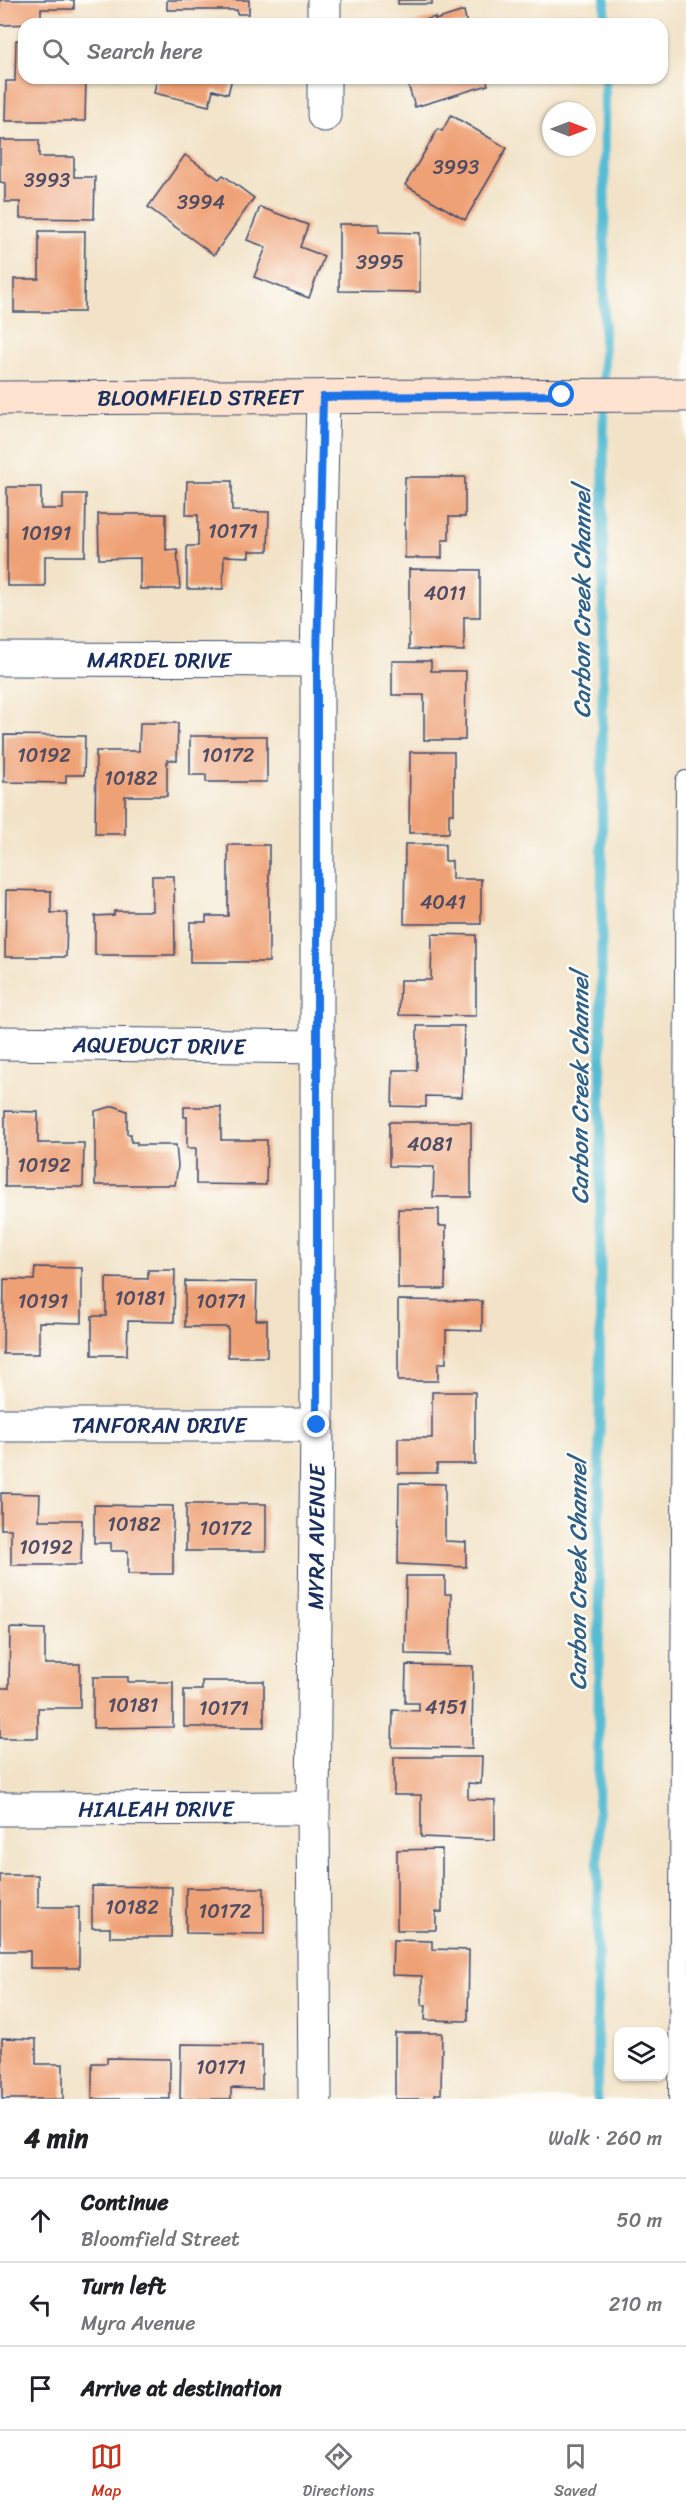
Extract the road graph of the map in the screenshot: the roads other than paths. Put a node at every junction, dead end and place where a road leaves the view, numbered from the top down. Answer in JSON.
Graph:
{"nodes":[{"id":1,"x":324,"y":0,"type":"edge"},
{"id":2,"x":324,"y":18,"type":"edge"},
{"id":3,"x":324,"y":84,"type":"edge"},
{"id":4,"x":324,"y":115,"type":"dead end"},
{"id":5,"x":686,"y":395,"type":"edge"},
{"id":6,"x":323,"y":397,"type":"junction"},
{"id":7,"x":0,"y":398,"type":"edge"},
{"id":8,"x":0,"y":659,"type":"edge"},
{"id":9,"x":317,"y":660,"type":"junction"},
{"id":10,"x":686,"y":781,"type":"edge"},
{"id":11,"x":0,"y":1043,"type":"edge"},
{"id":12,"x":317,"y":1047,"type":"junction"},
{"id":13,"x":0,"y":1425,"type":"edge"},
{"id":14,"x":317,"y":1425,"type":"junction"},
{"id":15,"x":313,"y":1808,"type":"junction"},
{"id":16,"x":0,"y":1809,"type":"edge"},
{"id":17,"x":315,"y":2099,"type":"edge"},
{"id":18,"x":679,"y":2099,"type":"edge"}],
"edges":[{"from":1,"to":2,"type":"street"},
{"from":3,"to":4,"type":"street"},
{"from":5,"to":6,"type":"street","name":"BLOOMFIELD STREET"},
{"from":6,"to":7,"type":"street","name":"BLOOMFIELD STREET"},
{"from":6,"to":9,"type":"street","name":"MYRA AVENUE"},
{"from":8,"to":9,"type":"street","name":"MARDEL DRIVE"},
{"from":9,"to":12,"type":"street","name":"MYRA AVENUE"},
{"from":10,"to":18,"type":"lane"},
{"from":11,"to":12,"type":"street","name":"AQUEDUCT DRIVE"},
{"from":12,"to":14,"type":"street","name":"MYRA AVENUE"},
{"from":13,"to":14,"type":"street","name":"TANFORAN DRIVE"},
{"from":14,"to":15,"type":"street","name":"MYRA AVENUE"},
{"from":15,"to":16,"type":"street","name":"HIALEAH DRIVE"},
{"from":15,"to":17,"type":"street","name":"MYRA AVENUE"}]}
